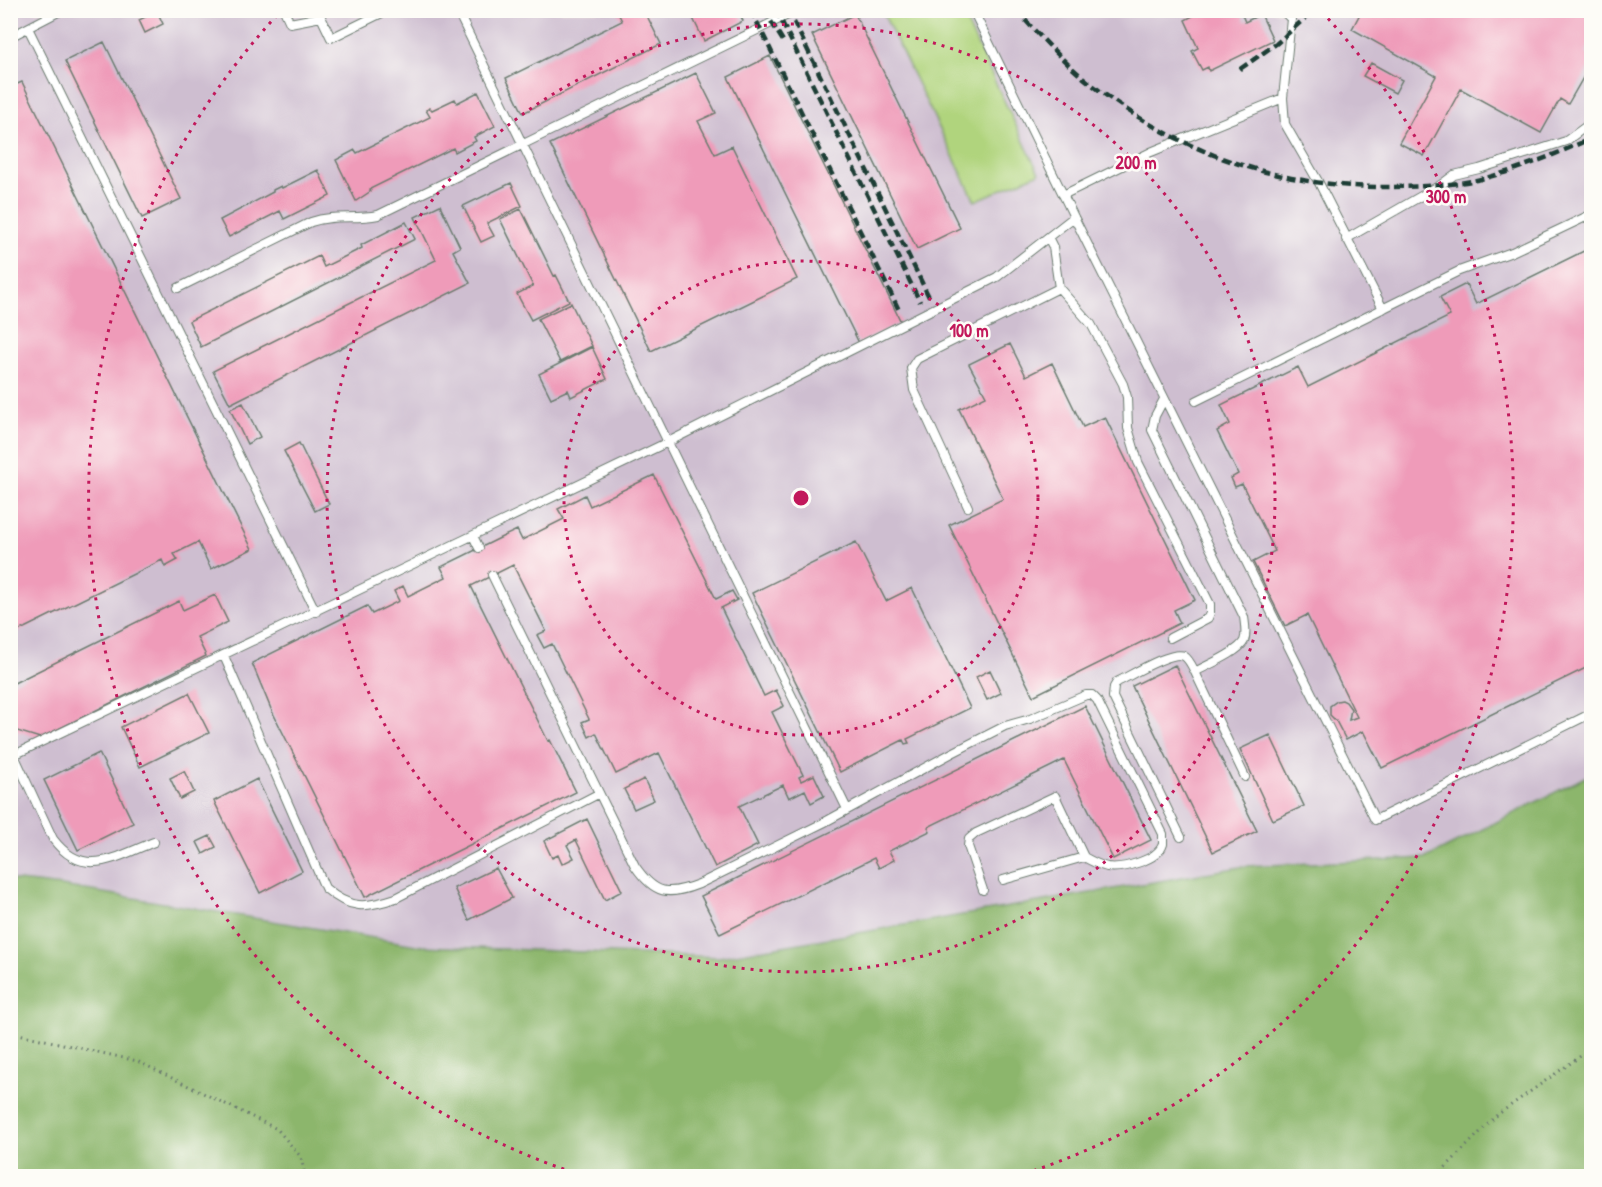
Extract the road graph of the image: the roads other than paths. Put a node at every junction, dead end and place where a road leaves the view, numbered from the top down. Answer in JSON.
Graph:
{"nodes":[{"id":1,"x":62,"y":10,"type":"edge"},
{"id":2,"x":284,"y":10,"type":"edge"},
{"id":3,"x":388,"y":10,"type":"edge"},
{"id":4,"x":457,"y":10,"type":"edge"},
{"id":5,"x":798,"y":10,"type":"edge"},
{"id":6,"x":974,"y":10,"type":"edge"},
{"id":7,"x":1282,"y":10,"type":"edge"},
{"id":8,"x":28,"y":28,"type":"junction"},
{"id":9,"x":10,"y":37,"type":"edge"},
{"id":10,"x":1283,"y":98,"type":"junction"},
{"id":11,"x":1592,"y":122,"type":"edge"},
{"id":12,"x":523,"y":146,"type":"junction"},
{"id":13,"x":1063,"y":195,"type":"junction"},
{"id":14,"x":1592,"y":214,"type":"edge"},
{"id":15,"x":1074,"y":218,"type":"junction"},
{"id":16,"x":1048,"y":237,"type":"junction"},
{"id":17,"x":1346,"y":239,"type":"junction"},
{"id":18,"x":178,"y":288,"type":"dead end"},
{"id":19,"x":1059,"y":288,"type":"junction"},
{"id":20,"x":1383,"y":309,"type":"junction"},
{"id":21,"x":1164,"y":399,"type":"junction"},
{"id":22,"x":1196,"y":401,"type":"dead end"},
{"id":23,"x":668,"y":442,"type":"junction"},
{"id":24,"x":968,"y":507,"type":"dead end"},
{"id":25,"x":473,"y":536,"type":"junction"},
{"id":26,"x":478,"y":548,"type":"dead end"},
{"id":27,"x":492,"y":575,"type":"dead end"},
{"id":28,"x":315,"y":612,"type":"junction"},
{"id":29,"x":1170,"y":638,"type":"dead end"},
{"id":30,"x":224,"y":656,"type":"junction"},
{"id":31,"x":1195,"y":672,"type":"junction"},
{"id":32,"x":1592,"y":713,"type":"edge"},
{"id":33,"x":10,"y":742,"type":"edge"},
{"id":34,"x":12,"y":756,"type":"edge"},
{"id":35,"x":1245,"y":777,"type":"dead end"},
{"id":36,"x":598,"y":794,"type":"junction"},
{"id":37,"x":847,"y":809,"type":"junction"},
{"id":38,"x":1180,"y":837,"type":"dead end"},
{"id":39,"x":154,"y":842,"type":"dead end"},
{"id":40,"x":1084,"y":857,"type":"junction"},
{"id":41,"x":1003,"y":880,"type":"dead end"},
{"id":42,"x":983,"y":890,"type":"dead end"}],
"edges":[{"from":1,"to":8,"type":"lane"},
{"from":2,"to":3,"type":"lane"},
{"from":4,"to":12,"type":"lane"},
{"from":5,"to":12,"type":"lane"},
{"from":6,"to":13,"type":"lane"},
{"from":7,"to":10,"type":"lane"},
{"from":8,"to":9,"type":"lane"},
{"from":8,"to":28,"type":"lane"},
{"from":10,"to":13,"type":"lane"},
{"from":10,"to":17,"type":"lane"},
{"from":11,"to":17,"type":"lane"},
{"from":12,"to":18,"type":"lane"},
{"from":12,"to":23,"type":"lane"},
{"from":13,"to":15,"type":"lane"},
{"from":14,"to":20,"type":"lane"},
{"from":15,"to":16,"type":"lane"},
{"from":15,"to":21,"type":"lane"},
{"from":16,"to":19,"type":"lane"},
{"from":16,"to":23,"type":"lane"},
{"from":17,"to":20,"type":"lane"},
{"from":19,"to":24,"type":"lane"},
{"from":19,"to":29,"type":"lane"},
{"from":20,"to":22,"type":"lane"},
{"from":21,"to":31,"type":"lane"},
{"from":21,"to":32,"type":"lane"},
{"from":23,"to":25,"type":"lane"},
{"from":23,"to":37,"type":"lane"},
{"from":25,"to":26,"type":"lane"},
{"from":25,"to":28,"type":"lane"},
{"from":27,"to":36,"type":"lane"},
{"from":28,"to":30,"type":"lane"},
{"from":30,"to":34,"type":"lane"},
{"from":30,"to":36,"type":"lane"},
{"from":31,"to":35,"type":"lane"},
{"from":31,"to":38,"type":"lane"},
{"from":33,"to":34,"type":"lane"},
{"from":34,"to":39,"type":"lane"},
{"from":36,"to":37,"type":"lane"},
{"from":37,"to":40,"type":"lane"},
{"from":40,"to":41,"type":"lane"},
{"from":40,"to":42,"type":"lane"}]}
